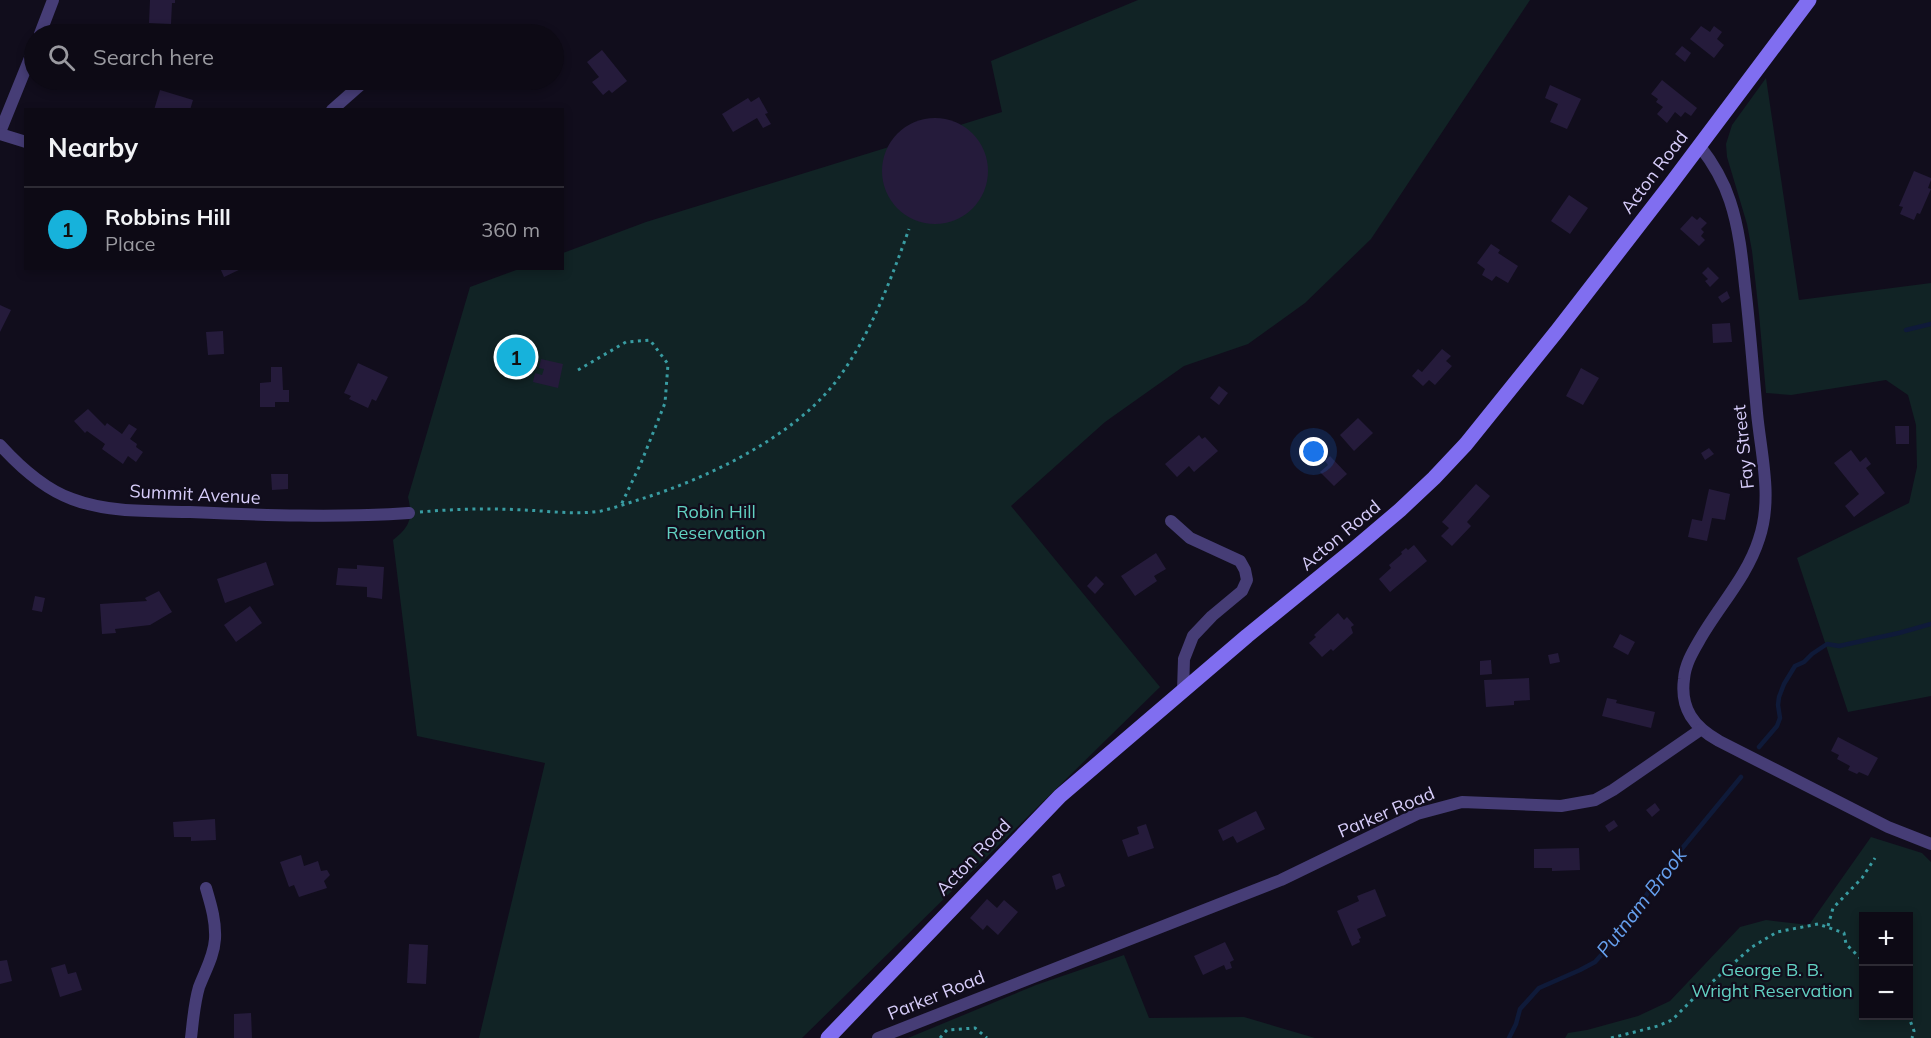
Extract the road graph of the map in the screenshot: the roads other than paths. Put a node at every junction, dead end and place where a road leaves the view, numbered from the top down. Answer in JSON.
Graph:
{"nodes":[{"id":1,"x":53,"y":0,"type":"edge"},
{"id":2,"x":1809,"y":0,"type":"edge"},
{"id":3,"x":44,"y":24,"type":"edge"},
{"id":4,"x":24,"y":73,"type":"edge"},
{"id":5,"x":355,"y":90,"type":"edge"},
{"id":6,"x":334,"y":108,"type":"edge"},
{"id":7,"x":0,"y":133,"type":"edge"},
{"id":8,"x":24,"y":141,"type":"edge"},
{"id":9,"x":1699,"y":145,"type":"junction"},
{"id":10,"x":0,"y":445,"type":"edge"},
{"id":11,"x":409,"y":513,"type":"road end"},
{"id":12,"x":1171,"y":521,"type":"dead end"},
{"id":13,"x":1183,"y":691,"type":"junction"},
{"id":14,"x":1700,"y":730,"type":"junction"},
{"id":15,"x":1931,"y":844,"type":"edge"},
{"id":16,"x":206,"y":888,"type":"dead end"},
{"id":17,"x":190,"y":1038,"type":"edge"},
{"id":18,"x":828,"y":1038,"type":"edge"},
{"id":19,"x":878,"y":1038,"type":"edge"}],
"edges":[{"from":1,"to":3,"type":"street"},
{"from":2,"to":9,"type":"main road","name":"Acton Road"},
{"from":4,"to":7,"type":"street"},
{"from":5,"to":6,"type":"street"},
{"from":7,"to":8,"type":"street"},
{"from":9,"to":13,"type":"main road","name":"Acton Road"},
{"from":9,"to":14,"type":"street","name":"Fay Street"},
{"from":10,"to":11,"type":"street","name":"Summit Avenue"},
{"from":12,"to":13,"type":"street"},
{"from":13,"to":18,"type":"main road","name":"Acton Road"},
{"from":14,"to":15,"type":"street"},
{"from":14,"to":19,"type":"street","name":"Parker Road"},
{"from":16,"to":17,"type":"street"}]}
